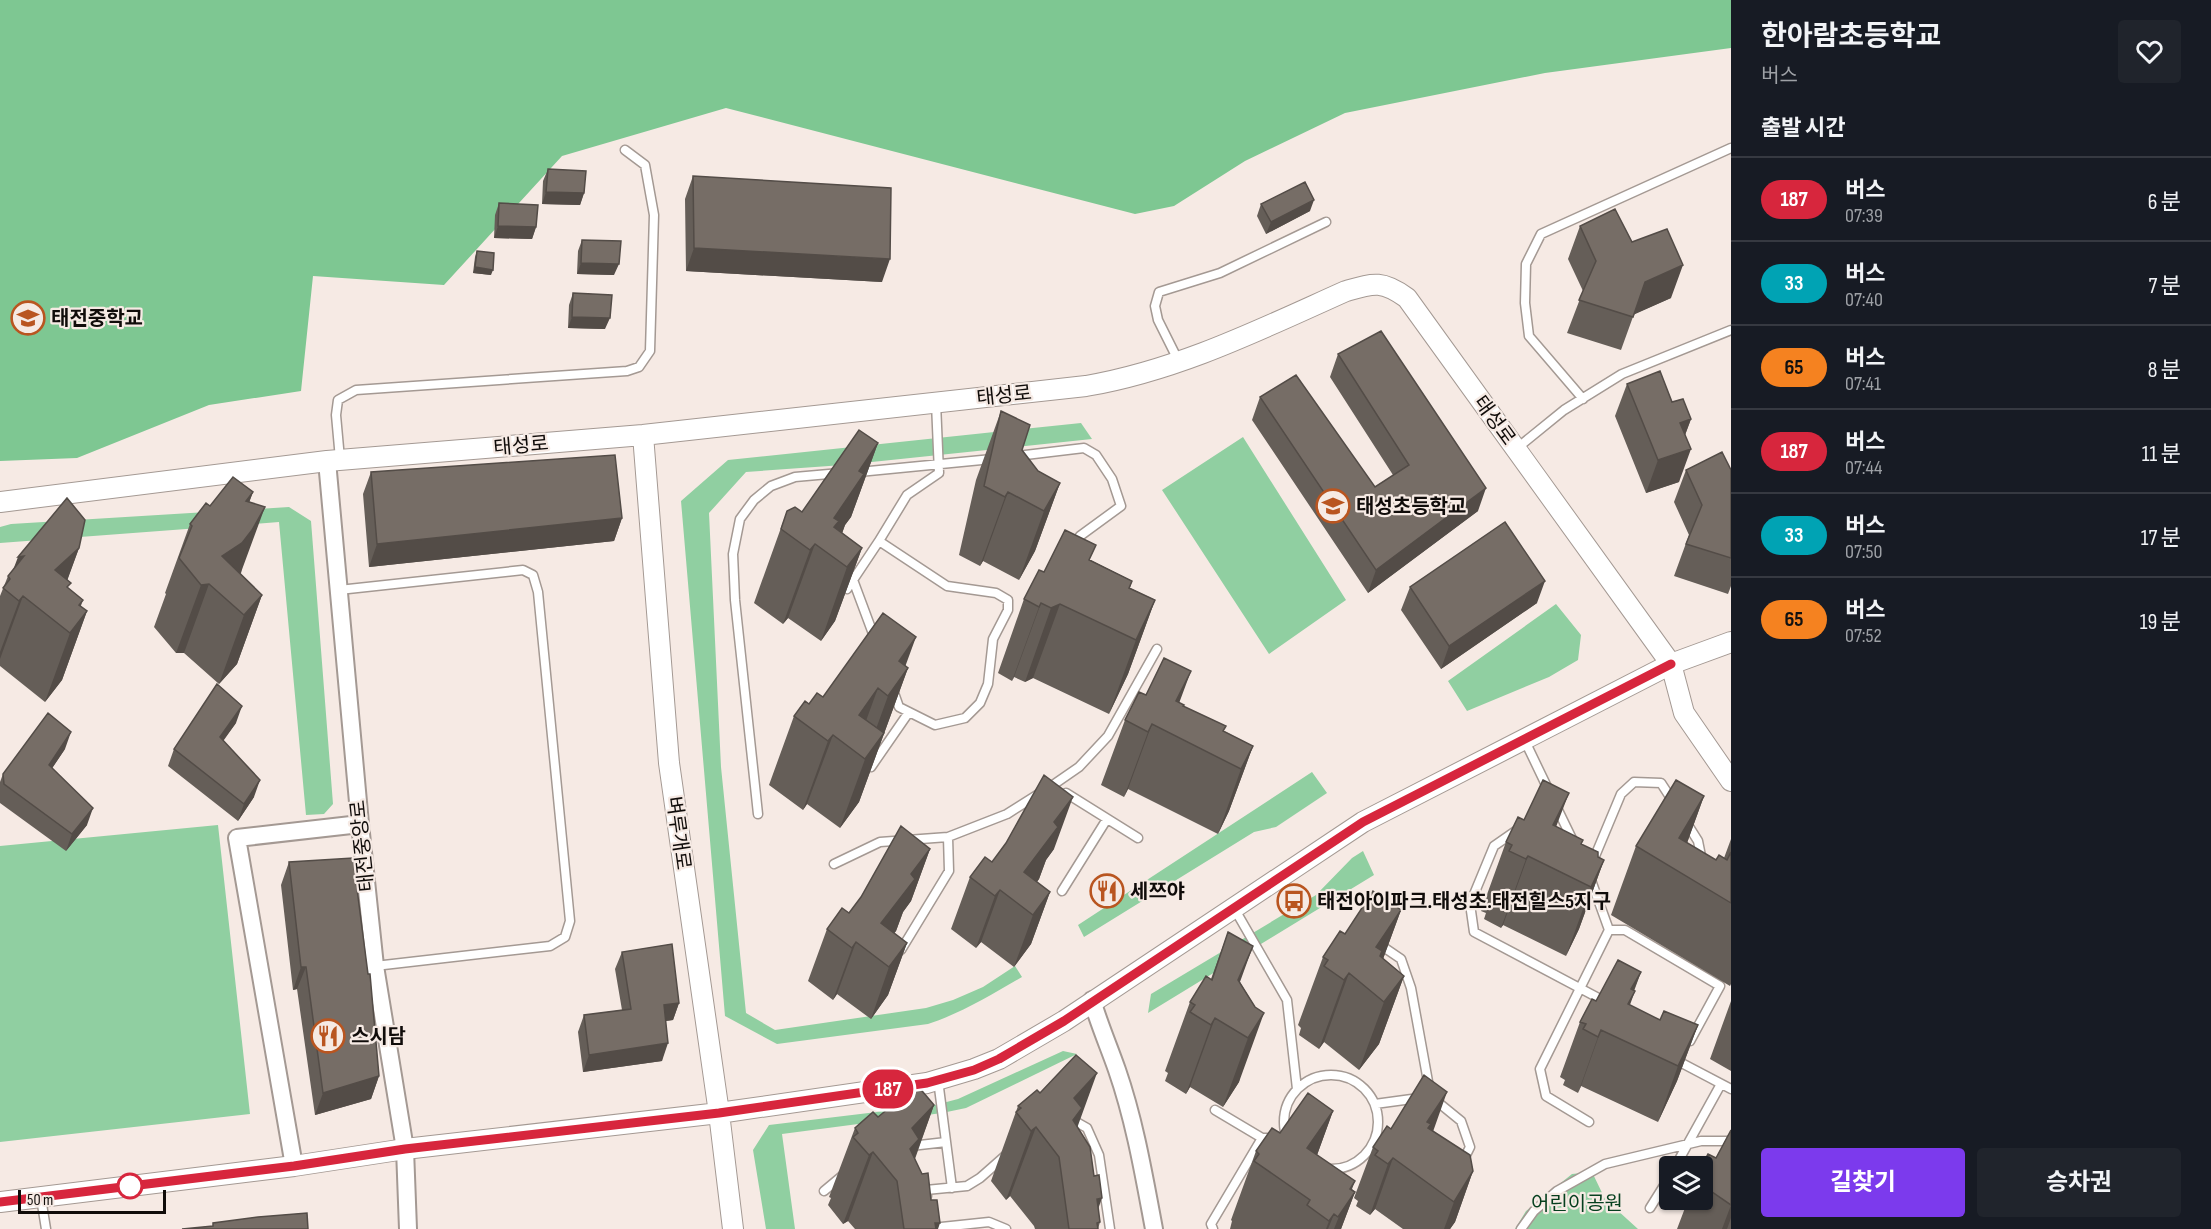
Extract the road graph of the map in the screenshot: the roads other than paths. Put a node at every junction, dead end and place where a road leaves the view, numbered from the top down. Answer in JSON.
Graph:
{"nodes":[{"id":1,"x":1731,"y":148,"type":"edge"},
{"id":2,"x":625,"y":150,"type":"dead end"},
{"id":3,"x":1326,"y":222,"type":"dead end"},
{"id":4,"x":1731,"y":330,"type":"edge"},
{"id":5,"x":1180,"y":362,"type":"junction"},
{"id":6,"x":1582,"y":399,"type":"junction"},
{"id":7,"x":936,"y":402,"type":"junction"},
{"id":8,"x":643,"y":435,"type":"junction"},
{"id":9,"x":1516,"y":449,"type":"junction"},
{"id":10,"x":334,"y":460,"type":"junction"},
{"id":11,"x":939,"y":465,"type":"junction"},
{"id":12,"x":0,"y":502,"type":"edge"},
{"id":13,"x":1080,"y":536,"type":"edge"},
{"id":14,"x":879,"y":541,"type":"junction"},
{"id":15,"x":853,"y":580,"type":"junction"},
{"id":16,"x":847,"y":589,"type":"edge"},
{"id":17,"x":339,"y":590,"type":"junction"},
{"id":18,"x":1731,"y":642,"type":"edge"},
{"id":19,"x":876,"y":644,"type":"edge"},
{"id":20,"x":1157,"y":649,"type":"dead end"},
{"id":21,"x":1671,"y":664,"type":"junction"},
{"id":22,"x":892,"y":686,"type":"edge"},
{"id":23,"x":909,"y":712,"type":"junction"},
{"id":24,"x":1524,"y":739,"type":"junction"},
{"id":25,"x":870,"y":767,"type":"edge"},
{"id":26,"x":1731,"y":781,"type":"edge"},
{"id":27,"x":1053,"y":785,"type":"junction"},
{"id":28,"x":1559,"y":812,"type":"junction"},
{"id":29,"x":758,"y":814,"type":"dead end"},
{"id":30,"x":1548,"y":817,"type":"edge"},
{"id":31,"x":1107,"y":819,"type":"junction"},
{"id":32,"x":360,"y":824,"type":"junction"},
{"id":33,"x":1527,"y":826,"type":"edge"},
{"id":34,"x":948,"y":837,"type":"junction"},
{"id":35,"x":1137,"y":838,"type":"dead end"},
{"id":36,"x":1578,"y":852,"type":"edge"},
{"id":37,"x":834,"y":864,"type":"dead end"},
{"id":38,"x":1698,"y":869,"type":"edge"},
{"id":39,"x":1062,"y":891,"type":"dead end"},
{"id":40,"x":1233,"y":907,"type":"junction"},
{"id":41,"x":1609,"y":930,"type":"junction"},
{"id":42,"x":1367,"y":936,"type":"edge"},
{"id":43,"x":893,"y":963,"type":"edge"},
{"id":44,"x":375,"y":966,"type":"junction"},
{"id":45,"x":1581,"y":989,"type":"junction"},
{"id":46,"x":1092,"y":1000,"type":"junction"},
{"id":47,"x":1610,"y":1004,"type":"edge"},
{"id":48,"x":1678,"y":1040,"type":"edge"},
{"id":49,"x":1670,"y":1057,"type":"edge"},
{"id":50,"x":938,"y":1080,"type":"junction"},
{"id":51,"x":1721,"y":1084,"type":"junction"},
{"id":52,"x":1297,"y":1089,"type":"junction"},
{"id":53,"x":1731,"y":1089,"type":"edge"},
{"id":54,"x":1431,"y":1096,"type":"junction"},
{"id":55,"x":1375,"y":1104,"type":"junction"},
{"id":56,"x":1215,"y":1110,"type":"dead end"},
{"id":57,"x":719,"y":1113,"type":"junction"},
{"id":58,"x":1065,"y":1115,"type":"edge"},
{"id":59,"x":1589,"y":1122,"type":"dead end"},
{"id":60,"x":1286,"y":1134,"type":"junction"},
{"id":61,"x":1262,"y":1138,"type":"junction"},
{"id":62,"x":1731,"y":1141,"type":"edge"},
{"id":63,"x":946,"y":1142,"type":"junction"},
{"id":64,"x":1690,"y":1144,"type":"junction"},
{"id":65,"x":904,"y":1146,"type":"edge"},
{"id":66,"x":1014,"y":1148,"type":"dead end"},
{"id":67,"x":405,"y":1149,"type":"junction"},
{"id":68,"x":1682,"y":1156,"type":"edge"},
{"id":69,"x":294,"y":1166,"type":"junction"},
{"id":70,"x":1339,"y":1168,"type":"junction"},
{"id":71,"x":848,"y":1170,"type":"dead end"},
{"id":72,"x":1455,"y":1175,"type":"edge"},
{"id":73,"x":1340,"y":1180,"type":"edge"},
{"id":74,"x":952,"y":1188,"type":"junction"},
{"id":75,"x":824,"y":1191,"type":"dead end"},
{"id":76,"x":1659,"y":1194,"type":"edge"},
{"id":77,"x":41,"y":1197,"type":"junction"},
{"id":78,"x":0,"y":1202,"type":"edge"},
{"id":79,"x":1650,"y":1208,"type":"dead end"},
{"id":80,"x":931,"y":1221,"type":"edge"},
{"id":81,"x":46,"y":1229,"type":"edge"},
{"id":82,"x":408,"y":1229,"type":"edge"},
{"id":83,"x":733,"y":1229,"type":"edge"},
{"id":84,"x":1006,"y":1229,"type":"edge"},
{"id":85,"x":1110,"y":1229,"type":"edge"},
{"id":86,"x":1154,"y":1229,"type":"edge"},
{"id":87,"x":1213,"y":1229,"type":"edge"},
{"id":88,"x":1521,"y":1229,"type":"edge"}],
"edges":[{"from":1,"to":6,"type":"lane"},
{"from":2,"to":10,"type":"lane"},
{"from":3,"to":5,"type":"lane"},
{"from":4,"to":6,"type":"lane"},
{"from":5,"to":7,"type":"street","name":"태성로"},
{"from":5,"to":9,"type":"street","name":"태성로"},
{"from":6,"to":9,"type":"lane"},
{"from":7,"to":8,"type":"street","name":"태성로"},
{"from":7,"to":11,"type":"lane"},
{"from":8,"to":10,"type":"street","name":"태성로"},
{"from":8,"to":57,"type":"street","name":"벼루개로"},
{"from":9,"to":21,"type":"street","name":"태성로"},
{"from":10,"to":12,"type":"street","name":"태성로"},
{"from":10,"to":17,"type":"street","name":"태전중앙로"},
{"from":11,"to":13,"type":"lane"},
{"from":11,"to":14,"type":"lane"},
{"from":11,"to":29,"type":"lane"},
{"from":14,"to":15,"type":"lane"},
{"from":14,"to":23,"type":"lane"},
{"from":15,"to":16,"type":"lane"},
{"from":15,"to":19,"type":"lane"},
{"from":17,"to":32,"type":"street","name":"태전중앙로"},
{"from":17,"to":44,"type":"lane"},
{"from":18,"to":21,"type":"street"},
{"from":20,"to":27,"type":"lane"},
{"from":21,"to":24,"type":"street"},
{"from":21,"to":26,"type":"street","name":"태성로"},
{"from":22,"to":23,"type":"lane"},
{"from":23,"to":25,"type":"lane"},
{"from":24,"to":28,"type":"lane"},
{"from":24,"to":40,"type":"street"},
{"from":27,"to":31,"type":"lane"},
{"from":27,"to":34,"type":"lane"},
{"from":28,"to":30,"type":"lane"},
{"from":28,"to":36,"type":"lane"},
{"from":31,"to":35,"type":"lane"},
{"from":31,"to":39,"type":"lane"},
{"from":32,"to":44,"type":"street","name":"태전중앙로"},
{"from":32,"to":69,"type":"street"},
{"from":33,"to":45,"type":"lane"},
{"from":34,"to":37,"type":"lane"},
{"from":34,"to":43,"type":"lane"},
{"from":38,"to":41,"type":"lane"},
{"from":40,"to":46,"type":"street"},
{"from":40,"to":52,"type":"lane"},
{"from":41,"to":45,"type":"lane"},
{"from":41,"to":48,"type":"lane"},
{"from":42,"to":54,"type":"lane"},
{"from":44,"to":67,"type":"street","name":"태전중앙로"},
{"from":45,"to":47,"type":"lane"},
{"from":45,"to":59,"type":"lane"},
{"from":46,"to":50,"type":"street"},
{"from":46,"to":86,"type":"street"},
{"from":49,"to":51,"type":"lane"},
{"from":50,"to":57,"type":"street"},
{"from":50,"to":63,"type":"lane"},
{"from":51,"to":53,"type":"lane"},
{"from":51,"to":64,"type":"lane"},
{"from":52,"to":55,"type":"lane"},
{"from":52,"to":60,"type":"lane"},
{"from":54,"to":55,"type":"lane"},
{"from":54,"to":72,"type":"lane"},
{"from":55,"to":70,"type":"lane"},
{"from":56,"to":61,"type":"lane"},
{"from":57,"to":67,"type":"street"},
{"from":57,"to":83,"type":"street","name":"벼루개로"},
{"from":58,"to":85,"type":"lane"},
{"from":60,"to":61,"type":"lane"},
{"from":60,"to":70,"type":"lane"},
{"from":61,"to":87,"type":"lane"},
{"from":62,"to":64,"type":"lane"},
{"from":63,"to":65,"type":"lane"},
{"from":63,"to":74,"type":"lane"},
{"from":64,"to":68,"type":"lane"},
{"from":64,"to":88,"type":"lane"},
{"from":66,"to":74,"type":"lane"},
{"from":67,"to":69,"type":"street"},
{"from":67,"to":82,"type":"street","name":"태전중앙로"},
{"from":69,"to":77,"type":"street"},
{"from":70,"to":73,"type":"lane"},
{"from":71,"to":75,"type":"lane"},
{"from":74,"to":80,"type":"lane"},
{"from":76,"to":79,"type":"lane"},
{"from":77,"to":78,"type":"street"},
{"from":77,"to":81,"type":"lane"},
{"from":80,"to":84,"type":"lane"}]}
